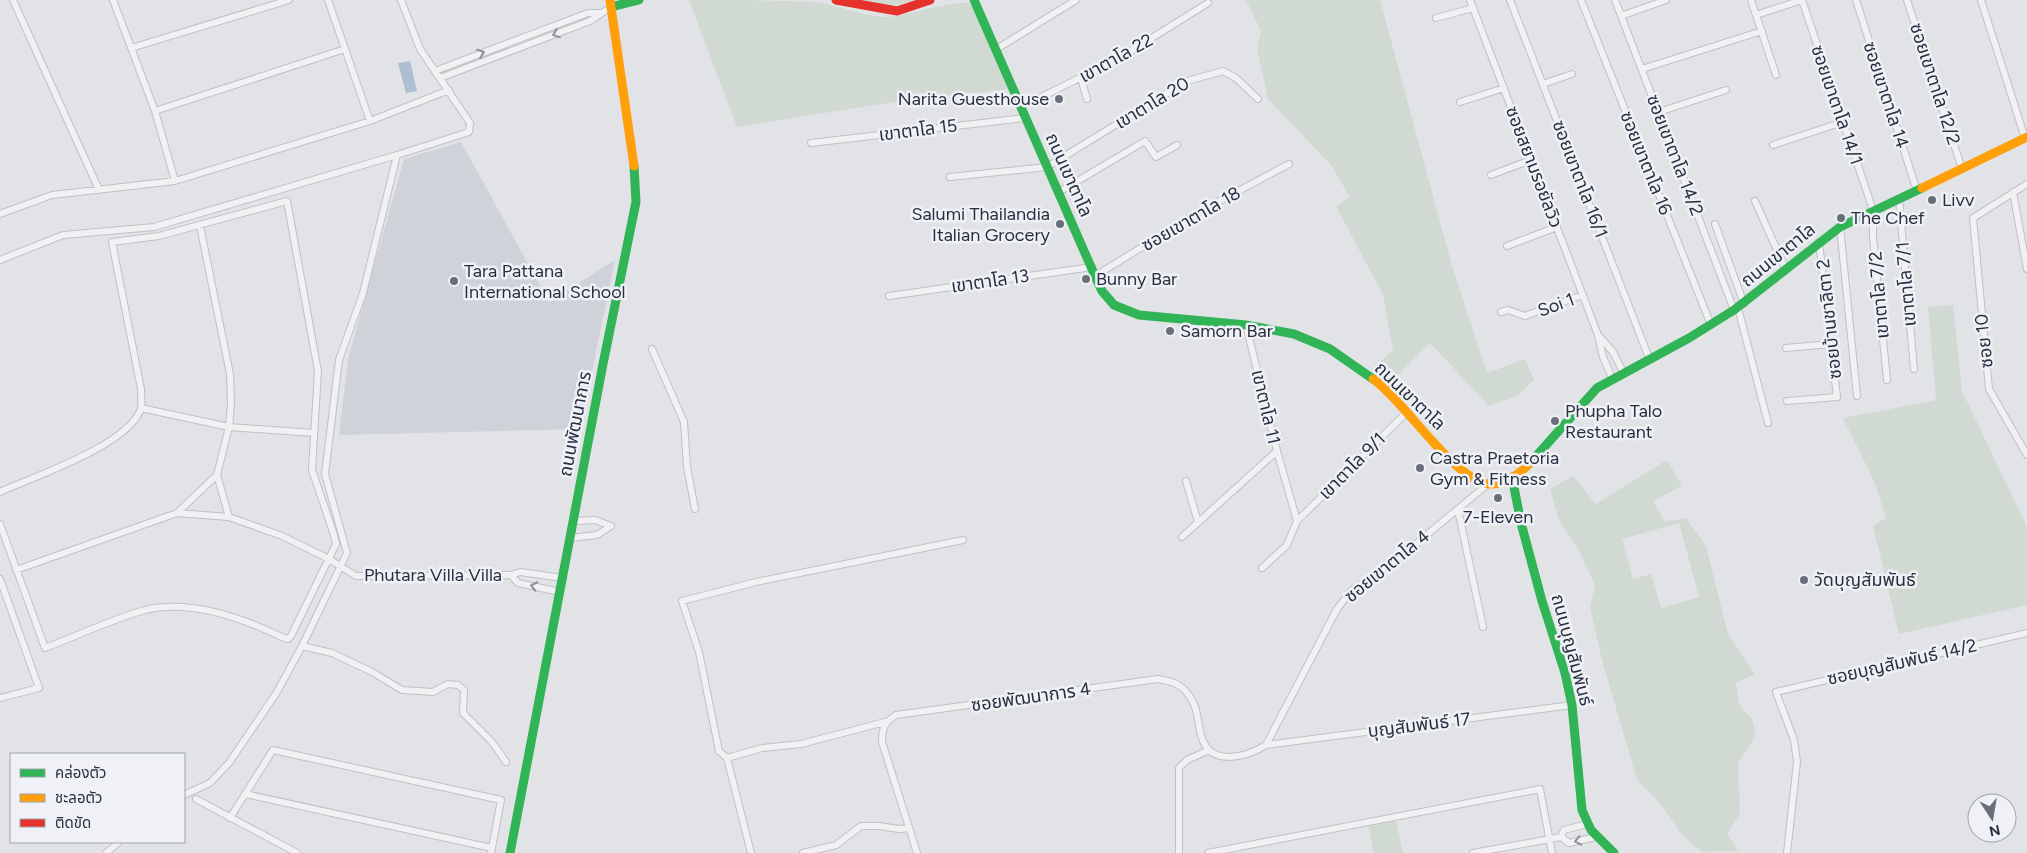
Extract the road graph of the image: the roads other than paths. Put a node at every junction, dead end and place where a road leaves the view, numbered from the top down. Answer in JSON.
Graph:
{"nodes":[{"id":1,"x":13,"y":0,"type":"edge"},
{"id":2,"x":113,"y":0,"type":"edge"},
{"id":3,"x":289,"y":0,"type":"edge"},
{"id":4,"x":328,"y":0,"type":"edge"},
{"id":5,"x":401,"y":0,"type":"edge"},
{"id":6,"x":639,"y":0,"type":"edge"},
{"id":7,"x":836,"y":0,"type":"edge"},
{"id":8,"x":930,"y":0,"type":"edge"},
{"id":9,"x":974,"y":0,"type":"edge"},
{"id":10,"x":1076,"y":0,"type":"edge"},
{"id":11,"x":1470,"y":0,"type":"edge"},
{"id":12,"x":1510,"y":0,"type":"edge"},
{"id":13,"x":1581,"y":0,"type":"edge"},
{"id":14,"x":1615,"y":0,"type":"edge"},
{"id":15,"x":1666,"y":0,"type":"edge"},
{"id":16,"x":1751,"y":0,"type":"edge"},
{"id":17,"x":1802,"y":0,"type":"edge"},
{"id":18,"x":1856,"y":0,"type":"edge"},
{"id":19,"x":1907,"y":0,"type":"edge"},
{"id":20,"x":1981,"y":0,"type":"edge"},
{"id":21,"x":1208,"y":3,"type":"dead end"},
{"id":22,"x":610,"y":4,"type":"edge"},
{"id":23,"x":1473,"y":8,"type":"junction"},
{"id":24,"x":600,"y":13,"type":"junction"},
{"id":25,"x":1756,"y":15,"type":"junction"},
{"id":26,"x":1621,"y":16,"type":"junction"},
{"id":27,"x":1436,"y":18,"type":"dead end"},
{"id":28,"x":1762,"y":31,"type":"junction"},
{"id":29,"x":131,"y":48,"type":"junction"},
{"id":30,"x":345,"y":49,"type":"junction"},
{"id":31,"x":996,"y":50,"type":"junction"},
{"id":32,"x":1642,"y":69,"type":"junction"},
{"id":33,"x":435,"y":71,"type":"junction"},
{"id":34,"x":1572,"y":74,"type":"dead end"},
{"id":35,"x":1776,"y":75,"type":"dead end"},
{"id":36,"x":440,"y":78,"type":"junction"},
{"id":37,"x":1081,"y":78,"type":"junction"},
{"id":38,"x":1543,"y":84,"type":"junction"},
{"id":39,"x":1504,"y":88,"type":"junction"},
{"id":40,"x":449,"y":90,"type":"junction"},
{"id":41,"x":1726,"y":90,"type":"dead end"},
{"id":42,"x":1087,"y":99,"type":"dead end"},
{"id":43,"x":1258,"y":99,"type":"dead end"},
{"id":44,"x":1460,"y":102,"type":"dead end"},
{"id":45,"x":1021,"y":107,"type":"junction"},
{"id":46,"x":154,"y":111,"type":"junction"},
{"id":47,"x":1659,"y":112,"type":"junction"},
{"id":48,"x":1025,"y":118,"type":"junction"},
{"id":49,"x":370,"y":121,"type":"junction"},
{"id":50,"x":1843,"y":122,"type":"junction"},
{"id":51,"x":2026,"y":137,"type":"edge"},
{"id":52,"x":811,"y":143,"type":"dead end"},
{"id":53,"x":1177,"y":145,"type":"dead end"},
{"id":54,"x":1773,"y":145,"type":"dead end"},
{"id":55,"x":397,"y":155,"type":"junction"},
{"id":56,"x":1531,"y":160,"type":"junction"},
{"id":57,"x":1289,"y":164,"type":"dead end"},
{"id":58,"x":1047,"y":168,"type":"junction"},
{"id":59,"x":1962,"y":169,"type":"junction"},
{"id":60,"x":1491,"y":175,"type":"dead end"},
{"id":61,"x":950,"y":177,"type":"dead end"},
{"id":62,"x":175,"y":181,"type":"junction"},
{"id":63,"x":2027,"y":184,"type":"edge"},
{"id":64,"x":99,"y":190,"type":"junction"},
{"id":65,"x":1917,"y":191,"type":"junction"},
{"id":66,"x":1059,"y":192,"type":"junction"},
{"id":67,"x":2013,"y":192,"type":"junction"},
{"id":68,"x":1899,"y":199,"type":"junction"},
{"id":69,"x":1755,"y":201,"type":"dead end"},
{"id":70,"x":1873,"y":210,"type":"junction"},
{"id":71,"x":0,"y":214,"type":"edge"},
{"id":72,"x":1715,"y":224,"type":"dead end"},
{"id":73,"x":200,"y":226,"type":"junction"},
{"id":74,"x":1557,"y":227,"type":"junction"},
{"id":75,"x":1840,"y":227,"type":"junction"},
{"id":76,"x":1820,"y":242,"type":"junction"},
{"id":77,"x":1507,"y":246,"type":"dead end"},
{"id":78,"x":0,"y":260,"type":"edge"},
{"id":79,"x":2027,"y":269,"type":"edge"},
{"id":80,"x":1786,"y":270,"type":"junction"},
{"id":81,"x":1093,"y":272,"type":"junction"},
{"id":82,"x":1582,"y":295,"type":"junction"},
{"id":83,"x":889,"y":296,"type":"dead end"},
{"id":84,"x":1739,"y":307,"type":"junction"},
{"id":85,"x":1501,"y":312,"type":"dead end"},
{"id":86,"x":1246,"y":325,"type":"junction"},
{"id":87,"x":1711,"y":325,"type":"junction"},
{"id":88,"x":1598,"y":335,"type":"junction"},
{"id":89,"x":1832,"y":344,"type":"junction"},
{"id":90,"x":1786,"y":348,"type":"dead end"},
{"id":91,"x":652,"y":350,"type":"dead end"},
{"id":92,"x":1649,"y":358,"type":"junction"},
{"id":93,"x":1914,"y":369,"type":"dead end"},
{"id":94,"x":1622,"y":372,"type":"junction"},
{"id":95,"x":1612,"y":378,"type":"junction"},
{"id":96,"x":1887,"y":380,"type":"dead end"},
{"id":97,"x":1857,"y":396,"type":"dead end"},
{"id":98,"x":1787,"y":401,"type":"dead end"},
{"id":99,"x":141,"y":408,"type":"junction"},
{"id":100,"x":1407,"y":412,"type":"junction"},
{"id":101,"x":1768,"y":423,"type":"dead end"},
{"id":102,"x":229,"y":427,"type":"junction"},
{"id":103,"x":314,"y":433,"type":"junction"},
{"id":104,"x":1277,"y":451,"type":"junction"},
{"id":105,"x":2027,"y":455,"type":"edge"},
{"id":106,"x":217,"y":475,"type":"junction"},
{"id":107,"x":1512,"y":476,"type":"junction"},
{"id":108,"x":1186,"y":481,"type":"dead end"},
{"id":109,"x":1488,"y":484,"type":"junction"},
{"id":110,"x":0,"y":492,"type":"edge"},
{"id":111,"x":695,"y":509,"type":"dead end"},
{"id":112,"x":1458,"y":510,"type":"junction"},
{"id":113,"x":177,"y":513,"type":"junction"},
{"id":114,"x":229,"y":517,"type":"junction"},
{"id":115,"x":574,"y":521,"type":"junction"},
{"id":116,"x":1297,"y":521,"type":"junction"},
{"id":117,"x":1198,"y":522,"type":"junction"},
{"id":118,"x":0,"y":524,"type":"edge"},
{"id":119,"x":1182,"y":537,"type":"dead end"},
{"id":120,"x":570,"y":538,"type":"junction"},
{"id":121,"x":963,"y":540,"type":"dead end"},
{"id":122,"x":329,"y":559,"type":"junction"},
{"id":123,"x":341,"y":567,"type":"junction"},
{"id":124,"x":1262,"y":568,"type":"dead end"},
{"id":125,"x":16,"y":570,"type":"junction"},
{"id":126,"x":511,"y":576,"type":"junction"},
{"id":127,"x":563,"y":578,"type":"junction"},
{"id":128,"x":0,"y":579,"type":"edge"},
{"id":129,"x":560,"y":592,"type":"junction"},
{"id":130,"x":1483,"y":627,"type":"dead end"},
{"id":131,"x":2027,"y":632,"type":"edge"},
{"id":132,"x":302,"y":646,"type":"junction"},
{"id":133,"x":0,"y":698,"type":"edge"},
{"id":134,"x":1572,"y":705,"type":"junction"},
{"id":135,"x":885,"y":722,"type":"junction"},
{"id":136,"x":1266,"y":745,"type":"junction"},
{"id":137,"x":1210,"y":750,"type":"junction"},
{"id":138,"x":727,"y":758,"type":"junction"},
{"id":139,"x":506,"y":762,"type":"dead end"},
{"id":140,"x":245,"y":794,"type":"junction"},
{"id":141,"x":185,"y":795,"type":"edge"},
{"id":142,"x":196,"y":799,"type":"dead end"},
{"id":143,"x":230,"y":818,"type":"junction"},
{"id":144,"x":1587,"y":824,"type":"junction"},
{"id":145,"x":909,"y":828,"type":"junction"},
{"id":146,"x":1561,"y":837,"type":"junction"},
{"id":147,"x":1596,"y":837,"type":"junction"},
{"id":148,"x":1549,"y":840,"type":"junction"},
{"id":149,"x":118,"y":843,"type":"edge"},
{"id":150,"x":491,"y":850,"type":"edge"},
{"id":151,"x":106,"y":853,"type":"edge"},
{"id":152,"x":297,"y":853,"type":"edge"},
{"id":153,"x":510,"y":853,"type":"edge"},
{"id":154,"x":751,"y":853,"type":"edge"},
{"id":155,"x":803,"y":853,"type":"edge"},
{"id":156,"x":917,"y":853,"type":"edge"},
{"id":157,"x":1179,"y":853,"type":"edge"},
{"id":158,"x":1208,"y":853,"type":"edge"},
{"id":159,"x":1473,"y":853,"type":"edge"},
{"id":160,"x":1552,"y":853,"type":"edge"},
{"id":161,"x":1614,"y":853,"type":"edge"},
{"id":162,"x":1787,"y":853,"type":"edge"}],
"edges":[{"from":1,"to":64,"type":"street"},
{"from":2,"to":29,"type":"street"},
{"from":3,"to":29,"type":"street"},
{"from":4,"to":30,"type":"street"},
{"from":5,"to":33,"type":"street"},
{"from":6,"to":22,"type":"street"},
{"from":7,"to":8,"type":"street"},
{"from":9,"to":31,"type":"street","name":"ถนนเขาตาโล"},
{"from":10,"to":31,"type":"street"},
{"from":11,"to":23,"type":"street","name":"ซอยสยามรอยัลวิว"},
{"from":12,"to":38,"type":"street","name":"ซอยเขาตาโล 16/1"},
{"from":13,"to":87,"type":"street","name":"ซอยเขาตาโล 16"},
{"from":14,"to":26,"type":"street","name":"ซอยเขาตาโล 14/2"},
{"from":15,"to":26,"type":"street"},
{"from":16,"to":25,"type":"street"},
{"from":17,"to":25,"type":"street"},
{"from":17,"to":50,"type":"street","name":"ซอยเขาตาโล 14/1"},
{"from":18,"to":65,"type":"street","name":"ซอยเขาตาโล 14"},
{"from":19,"to":59,"type":"street","name":"ซอยเขาตาโล 12/2"},
{"from":20,"to":51,"type":"street"},
{"from":21,"to":37,"type":"street","name":"เขาตาโล 22"},
{"from":22,"to":24,"type":"street"},
{"from":22,"to":115,"type":"street","name":"ถนนพัฒนาการ"},
{"from":23,"to":27,"type":"street"},
{"from":23,"to":39,"type":"street","name":"ซอยสยามรอยัลวิว"},
{"from":33,"to":24,"type":"street","one_way":true},
{"from":24,"to":36,"type":"street","one_way":true},
{"from":25,"to":28,"type":"street"},
{"from":26,"to":32,"type":"street","name":"ซอยเขาตาโล 14/2"},
{"from":28,"to":32,"type":"street"},
{"from":28,"to":35,"type":"street"},
{"from":29,"to":46,"type":"street"},
{"from":30,"to":46,"type":"street"},
{"from":30,"to":49,"type":"street"},
{"from":31,"to":45,"type":"street","name":"ถนนเขาตาโล"},
{"from":32,"to":47,"type":"street","name":"ซอยเขาตาโล 14/2"},
{"from":33,"to":36,"type":"street"},
{"from":34,"to":38,"type":"street"},
{"from":36,"to":40,"type":"street"},
{"from":37,"to":42,"type":"street"},
{"from":37,"to":45,"type":"street","name":"เขาตาโล 22"},
{"from":38,"to":92,"type":"street","name":"ซอยเขาตาโล 16/1"},
{"from":39,"to":44,"type":"street"},
{"from":39,"to":56,"type":"street","name":"ซอยสยามรอยัลวิว"},
{"from":40,"to":49,"type":"street"},
{"from":40,"to":55,"type":"street"},
{"from":41,"to":47,"type":"street"},
{"from":43,"to":58,"type":"street","name":"เขาตาโล 20"},
{"from":45,"to":48,"type":"street","name":"ถนนเขาตาโล"},
{"from":46,"to":62,"type":"street"},
{"from":47,"to":84,"type":"street","name":"ซอยเขาตาโล 14/2"},
{"from":48,"to":52,"type":"street","name":"เขาตาโล 15"},
{"from":48,"to":58,"type":"street","name":"ถนนเขาตาโล"},
{"from":49,"to":62,"type":"street"},
{"from":50,"to":54,"type":"street"},
{"from":50,"to":70,"type":"street","name":"ซอยเขาตาโล 14/1"},
{"from":51,"to":59,"type":"street","name":"ถนนเขาตาโล"},
{"from":53,"to":66,"type":"street"},
{"from":55,"to":78,"type":"street"},
{"from":55,"to":123,"type":"street"},
{"from":56,"to":60,"type":"street"},
{"from":56,"to":74,"type":"street","name":"ซอยสยามรอยัลวิว"},
{"from":57,"to":81,"type":"street","name":"ซอยเขาตาโล 18"},
{"from":58,"to":61,"type":"street"},
{"from":58,"to":66,"type":"street","name":"ถนนเขาตาโล"},
{"from":59,"to":65,"type":"street","name":"ถนนเขาตาโล"},
{"from":62,"to":64,"type":"street"},
{"from":63,"to":67,"type":"street"},
{"from":64,"to":71,"type":"street"},
{"from":65,"to":68,"type":"street","name":"ถนนเขาตาโล"},
{"from":66,"to":81,"type":"street","name":"ถนนเขาตาโล"},
{"from":67,"to":79,"type":"street"},
{"from":67,"to":105,"type":"street","name":"ซอย 10"},
{"from":68,"to":70,"type":"street","name":"ถนนเขาตาโล"},
{"from":68,"to":93,"type":"street","name":"เขาตาโล 7/1"},
{"from":69,"to":80,"type":"street"},
{"from":70,"to":75,"type":"street","name":"ถนนเขาตาโล"},
{"from":70,"to":96,"type":"street","name":"เขาตาโล 7/2"},
{"from":72,"to":84,"type":"street"},
{"from":73,"to":99,"type":"street"},
{"from":73,"to":102,"type":"street"},
{"from":73,"to":103,"type":"street"},
{"from":74,"to":77,"type":"street"},
{"from":74,"to":82,"type":"street","name":"ซอยสยามรอยัลวิว"},
{"from":75,"to":76,"type":"street","name":"ถนนเขาตาโล"},
{"from":75,"to":97,"type":"street"},
{"from":76,"to":80,"type":"street","name":"ถนนเขาตาโล"},
{"from":76,"to":89,"type":"street","name":"ซอยบ้านชาลิตา 2"},
{"from":80,"to":84,"type":"street","name":"ถนนเขาตาโล"},
{"from":81,"to":83,"type":"street","name":"เขาตาโล 13"},
{"from":81,"to":86,"type":"street","name":"ถนนเขาตาโล"},
{"from":82,"to":85,"type":"street","name":"Soi 1"},
{"from":82,"to":88,"type":"street","name":"ซอยสยามรอยัลวิว"},
{"from":84,"to":87,"type":"street","name":"ถนนเขาตาโล"},
{"from":84,"to":101,"type":"street"},
{"from":86,"to":100,"type":"street","name":"ถนนเขาตาโล"},
{"from":86,"to":104,"type":"street","name":"เขาตาโล 11"},
{"from":87,"to":92,"type":"street","name":"ถนนเขาตาโล"},
{"from":88,"to":94,"type":"street"},
{"from":88,"to":95,"type":"street"},
{"from":89,"to":90,"type":"street"},
{"from":89,"to":98,"type":"street","name":"ซอยบ้านชาลิตา 2"},
{"from":91,"to":111,"type":"street"},
{"from":92,"to":94,"type":"street","name":"ถนนเขาตาโล"},
{"from":94,"to":95,"type":"street","name":"ถนนเขาตาโล"},
{"from":95,"to":107,"type":"street","name":"ถนนเขาตาโล"},
{"from":99,"to":102,"type":"street"},
{"from":99,"to":110,"type":"street"},
{"from":100,"to":109,"type":"street","name":"ถนนเขาตาโล"},
{"from":100,"to":116,"type":"street","name":"เขาตาโล 9/1"},
{"from":102,"to":103,"type":"street"},
{"from":102,"to":106,"type":"street"},
{"from":103,"to":122,"type":"street"},
{"from":104,"to":116,"type":"street"},
{"from":104,"to":117,"type":"street","name":"เขาตาโล 11"},
{"from":106,"to":113,"type":"street"},
{"from":106,"to":114,"type":"street"},
{"from":107,"to":109,"type":"street","name":"ถนนเขาตาโล"},
{"from":107,"to":134,"type":"street","name":"ถนนบุญสัมพันธ์"},
{"from":108,"to":117,"type":"street"},
{"from":109,"to":112,"type":"street","name":"ซอยเขาตาโล 4"},
{"from":112,"to":130,"type":"street"},
{"from":112,"to":136,"type":"street","name":"ซอยเขาตาโล 4"},
{"from":113,"to":114,"type":"street","name":"Phutara Villa Villa"},
{"from":113,"to":125,"type":"street"},
{"from":114,"to":122,"type":"street","name":"Phutara Villa Villa"},
{"from":115,"to":120,"type":"street","name":"ถนนพัฒนาการ"},
{"from":115,"to":120,"type":"street"},
{"from":116,"to":124,"type":"street"},
{"from":117,"to":119,"type":"street","name":"เขาตาโล 11"},
{"from":118,"to":125,"type":"street"},
{"from":120,"to":127,"type":"street","name":"ถนนพัฒนาการ"},
{"from":121,"to":138,"type":"street"},
{"from":122,"to":123,"type":"street","name":"Phutara Villa Villa"},
{"from":122,"to":125,"type":"street"},
{"from":123,"to":126,"type":"street","name":"Phutara Villa Villa"},
{"from":123,"to":132,"type":"street"},
{"from":126,"to":127,"type":"street","name":"Phutara Villa Villa"},
{"from":129,"to":126,"type":"street","name":"Phutara Villa Villa","one_way":true},
{"from":127,"to":129,"type":"street","name":"ถนนพัฒนาการ"},
{"from":128,"to":133,"type":"street"},
{"from":129,"to":153,"type":"street","name":"ถนนพัฒนาการ"},
{"from":131,"to":162,"type":"street","name":"ซอยบุญสัมพันธ์ 14/2"},
{"from":132,"to":139,"type":"street"},
{"from":132,"to":141,"type":"street"},
{"from":134,"to":136,"type":"street","name":"บุญสัมพันธ์ 17"},
{"from":134,"to":144,"type":"street","name":"ถนนบุญสัมพันธ์"},
{"from":135,"to":137,"type":"street","name":"ซอยพัฒนาการ 4"},
{"from":135,"to":138,"type":"street","name":"ซอยพัฒนาการ 4"},
{"from":135,"to":145,"type":"street"},
{"from":136,"to":137,"type":"street"},
{"from":137,"to":157,"type":"street"},
{"from":138,"to":154,"type":"street"},
{"from":140,"to":143,"type":"street"},
{"from":140,"to":150,"type":"street"},
{"from":140,"to":150,"type":"street"},
{"from":142,"to":143,"type":"street"},
{"from":143,"to":152,"type":"street"},
{"from":144,"to":146,"type":"street"},
{"from":144,"to":147,"type":"street","name":"ถนนบุญสัมพันธ์"},
{"from":145,"to":155,"type":"street"},
{"from":145,"to":156,"type":"street"},
{"from":147,"to":146,"type":"street","one_way":true},
{"from":146,"to":148,"type":"street"},
{"from":147,"to":161,"type":"street","name":"ถนนบุญสัมพันธ์"},
{"from":148,"to":158,"type":"street"},
{"from":148,"to":159,"type":"street"},
{"from":148,"to":160,"type":"street"},
{"from":149,"to":151,"type":"street"}]}
